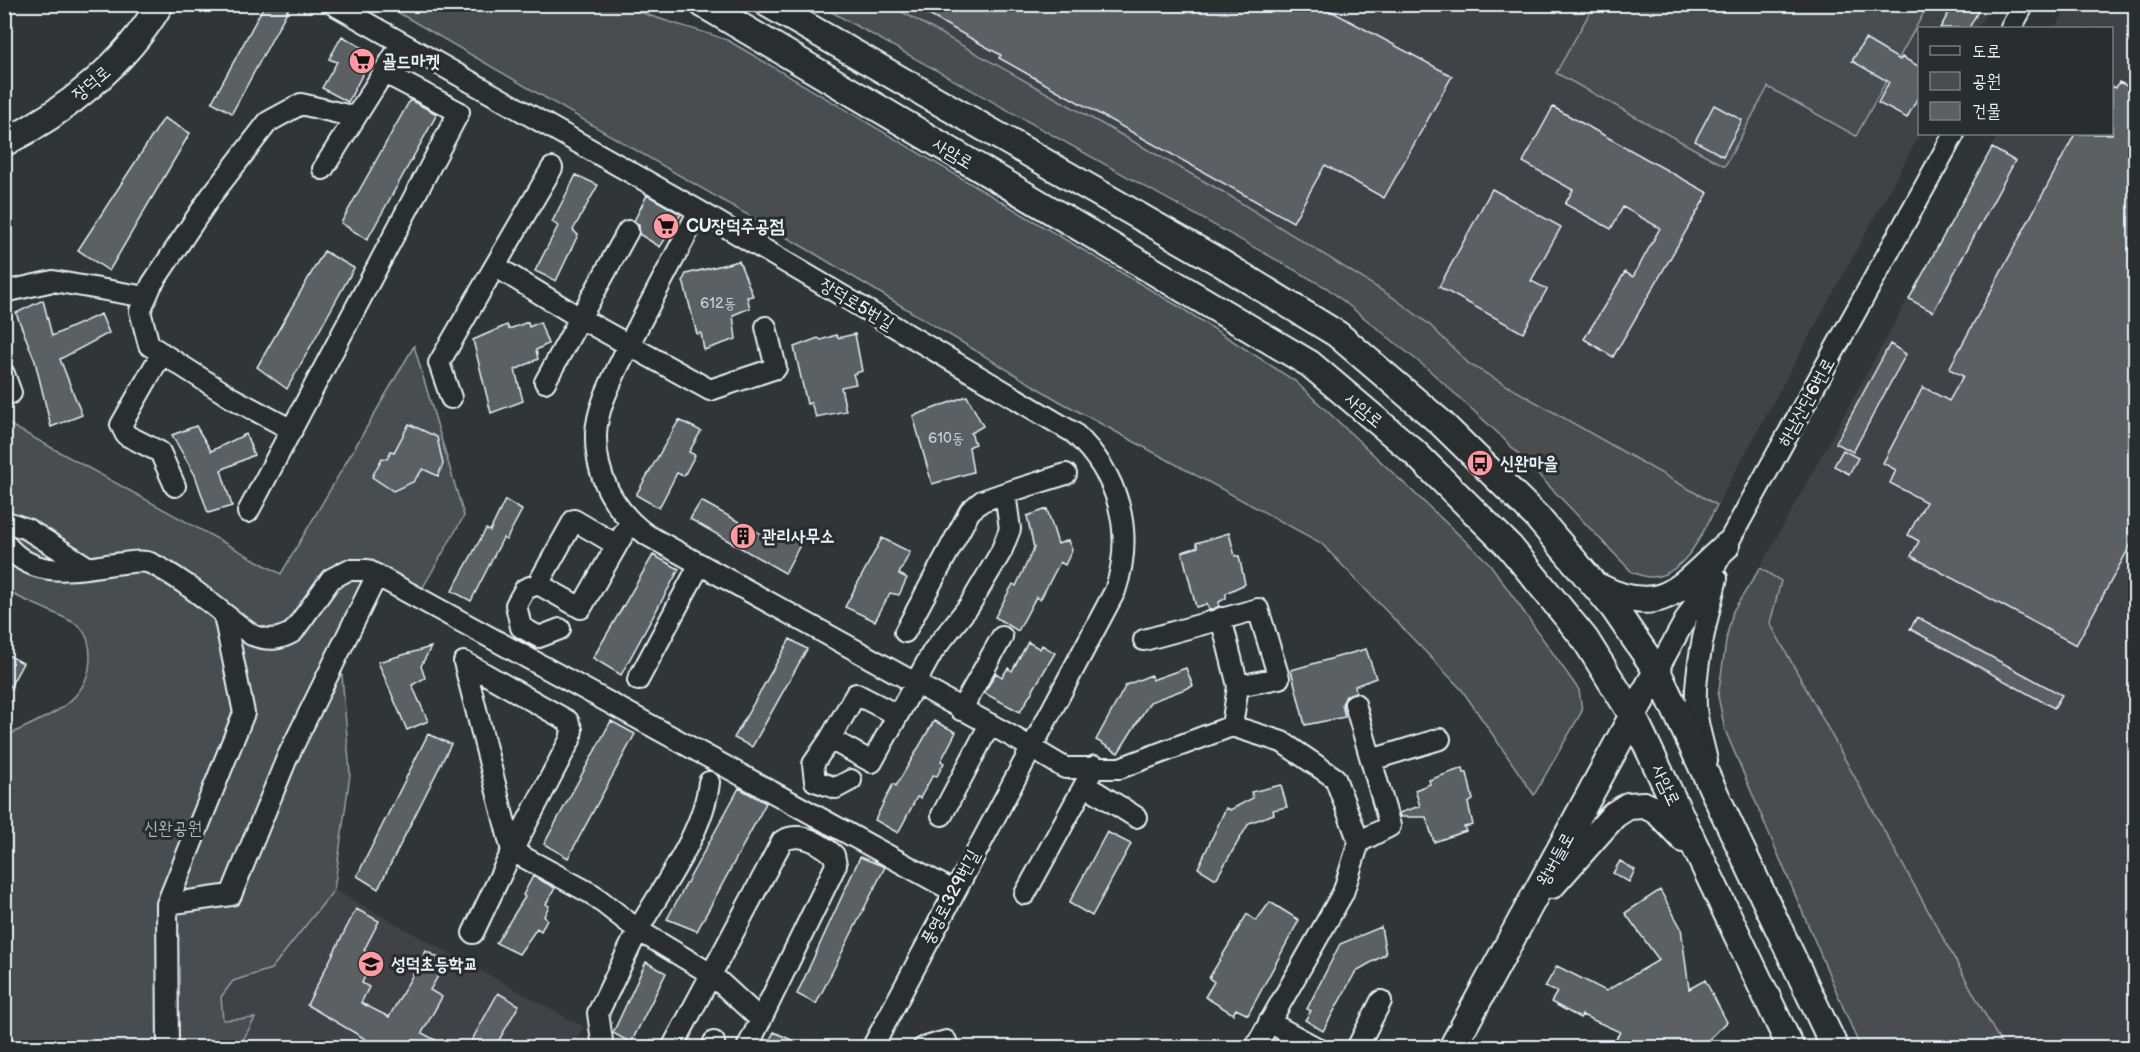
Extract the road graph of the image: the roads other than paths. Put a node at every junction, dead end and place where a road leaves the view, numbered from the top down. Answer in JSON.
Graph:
{"nodes":[{"id":1,"x":160,"y":4,"type":"edge"},
{"id":2,"x":333,"y":4,"type":"edge"},
{"id":3,"x":703,"y":4,"type":"edge"},
{"id":4,"x":768,"y":4,"type":"edge"},
{"id":5,"x":2025,"y":4,"type":"edge"},
{"id":6,"x":2012,"y":27,"type":"edge"},
{"id":7,"x":402,"y":43,"type":"junction"},
{"id":8,"x":383,"y":72,"type":"junction"},
{"id":9,"x":355,"y":117,"type":"junction"},
{"id":10,"x":1952,"y":135,"type":"edge"},
{"id":11,"x":4,"y":143,"type":"edge"},
{"id":12,"x":552,"y":168,"type":"dead end"},
{"id":13,"x":323,"y":169,"type":"dead end"},
{"id":14,"x":699,"y":211,"type":"junction"},
{"id":15,"x":628,"y":231,"type":"dead end"},
{"id":16,"x":495,"y":266,"type":"junction"},
{"id":17,"x":4,"y":292,"type":"edge"},
{"id":18,"x":146,"y":297,"type":"junction"},
{"id":19,"x":580,"y":318,"type":"junction"},
{"id":20,"x":766,"y":327,"type":"dead end"},
{"id":21,"x":628,"y":344,"type":"junction"},
{"id":22,"x":162,"y":353,"type":"junction"},
{"id":23,"x":4,"y":374,"type":"edge"},
{"id":24,"x":544,"y":382,"type":"dead end"},
{"id":25,"x":11,"y":393,"type":"dead end"},
{"id":26,"x":451,"y":398,"type":"dead end"},
{"id":27,"x":292,"y":430,"type":"junction"},
{"id":28,"x":1066,"y":474,"type":"dead end"},
{"id":29,"x":175,"y":486,"type":"dead end"},
{"id":30,"x":1005,"y":492,"type":"junction"},
{"id":31,"x":248,"y":512,"type":"dead end"},
{"id":32,"x":4,"y":521,"type":"edge"},
{"id":33,"x":630,"y":523,"type":"junction"},
{"id":34,"x":4,"y":542,"type":"edge"},
{"id":35,"x":617,"y":545,"type":"junction"},
{"id":36,"x":1726,"y":546,"type":"junction"},
{"id":37,"x":700,"y":564,"type":"junction"},
{"id":38,"x":86,"y":566,"type":"junction"},
{"id":39,"x":377,"y":575,"type":"junction"},
{"id":40,"x":538,"y":584,"type":"junction"},
{"id":41,"x":1593,"y":584,"type":"junction"},
{"id":42,"x":224,"y":615,"type":"junction"},
{"id":43,"x":1221,"y":618,"type":"junction"},
{"id":44,"x":560,"y":629,"type":"dead end"},
{"id":45,"x":905,"y":632,"type":"dead end"},
{"id":46,"x":1002,"y":637,"type":"dead end"},
{"id":47,"x":1144,"y":640,"type":"dead end"},
{"id":48,"x":1657,"y":671,"type":"junction"},
{"id":49,"x":638,"y":680,"type":"dead end"},
{"id":50,"x":914,"y":683,"type":"junction"},
{"id":51,"x":1238,"y":686,"type":"junction"},
{"id":52,"x":1355,"y":704,"type":"dead end"},
{"id":53,"x":962,"y":710,"type":"junction"},
{"id":54,"x":897,"y":715,"type":"junction"},
{"id":55,"x":1633,"y":716,"type":"junction"},
{"id":56,"x":990,"y":724,"type":"junction"},
{"id":57,"x":1232,"y":726,"type":"junction"},
{"id":58,"x":830,"y":739,"type":"junction"},
{"id":59,"x":1440,"y":739,"type":"dead end"},
{"id":60,"x":1030,"y":747,"type":"junction"},
{"id":61,"x":1371,"y":760,"type":"junction"},
{"id":62,"x":1095,"y":766,"type":"junction"},
{"id":63,"x":851,"y":780,"type":"dead end"},
{"id":64,"x":709,"y":782,"type":"dead end"},
{"id":65,"x":1085,"y":785,"type":"junction"},
{"id":66,"x":1714,"y":790,"type":"junction"},
{"id":67,"x":942,"y":815,"type":"dead end"},
{"id":68,"x":1136,"y":816,"type":"dead end"},
{"id":69,"x":1359,"y":842,"type":"junction"},
{"id":70,"x":512,"y":851,"type":"junction"},
{"id":71,"x":1698,"y":853,"type":"junction"},
{"id":72,"x":953,"y":891,"type":"junction"},
{"id":73,"x":1024,"y":894,"type":"dead end"},
{"id":74,"x":167,"y":904,"type":"junction"},
{"id":75,"x":1522,"y":919,"type":"junction"},
{"id":76,"x":638,"y":930,"type":"junction"},
{"id":77,"x":473,"y":933,"type":"dead end"},
{"id":78,"x":711,"y":974,"type":"junction"},
{"id":79,"x":1382,"y":1001,"type":"dead end"},
{"id":80,"x":761,"y":1020,"type":"junction"},
{"id":81,"x":1269,"y":1022,"type":"junction"},
{"id":82,"x":946,"y":1041,"type":"dead end"},
{"id":83,"x":168,"y":1047,"type":"edge"},
{"id":84,"x":603,"y":1047,"type":"edge"},
{"id":85,"x":672,"y":1047,"type":"edge"},
{"id":86,"x":747,"y":1047,"type":"edge"},
{"id":87,"x":872,"y":1047,"type":"edge"},
{"id":88,"x":923,"y":1047,"type":"edge"},
{"id":89,"x":1255,"y":1047,"type":"edge"},
{"id":90,"x":1317,"y":1047,"type":"edge"},
{"id":91,"x":1357,"y":1047,"type":"edge"},
{"id":92,"x":1452,"y":1047,"type":"edge"},
{"id":93,"x":1791,"y":1047,"type":"edge"},
{"id":94,"x":1835,"y":1047,"type":"edge"}],
"edges":[{"from":1,"to":11,"type":"main road","name":"장덕로"},
{"from":2,"to":7,"type":"street","name":"장덕로5번길"},
{"from":3,"to":55,"type":"main road","name":"사암로"},
{"from":4,"to":41,"type":"main road","name":"사암로"},
{"from":5,"to":6,"type":"street"},
{"from":7,"to":8,"type":"street"},
{"from":7,"to":14,"type":"street","name":"장덕로5번길"},
{"from":8,"to":9,"type":"street"},
{"from":8,"to":27,"type":"street"},
{"from":9,"to":13,"type":"street"},
{"from":9,"to":18,"type":"street"},
{"from":10,"to":36,"type":"street","name":"하남산단6번로"},
{"from":12,"to":16,"type":"street"},
{"from":14,"to":21,"type":"street"},
{"from":14,"to":60,"type":"street","name":"장덕로5번길"},
{"from":15,"to":19,"type":"street"},
{"from":16,"to":19,"type":"street"},
{"from":16,"to":26,"type":"street"},
{"from":17,"to":18,"type":"street"},
{"from":18,"to":22,"type":"street"},
{"from":19,"to":21,"type":"street"},
{"from":19,"to":24,"type":"street"},
{"from":20,"to":21,"type":"street"},
{"from":21,"to":33,"type":"street"},
{"from":22,"to":27,"type":"street"},
{"from":22,"to":29,"type":"street"},
{"from":23,"to":25,"type":"street"},
{"from":27,"to":31,"type":"street"},
{"from":28,"to":30,"type":"street"},
{"from":30,"to":45,"type":"street"},
{"from":30,"to":50,"type":"street"},
{"from":32,"to":38,"type":"street"},
{"from":33,"to":35,"type":"street"},
{"from":33,"to":37,"type":"street"},
{"from":34,"to":38,"type":"street"},
{"from":35,"to":40,"type":"street"},
{"from":35,"to":40,"type":"street"},
{"from":36,"to":41,"type":"main road"},
{"from":36,"to":48,"type":"street","name":"하남산단6번로"},
{"from":36,"to":66,"type":"street"},
{"from":37,"to":49,"type":"street"},
{"from":37,"to":50,"type":"street"},
{"from":38,"to":42,"type":"street"},
{"from":39,"to":42,"type":"street"},
{"from":39,"to":72,"type":"street"},
{"from":39,"to":74,"type":"street"},
{"from":40,"to":44,"type":"street"},
{"from":41,"to":48,"type":"main road","name":"사암로"},
{"from":42,"to":74,"type":"street"},
{"from":43,"to":47,"type":"street"},
{"from":43,"to":51,"type":"street"},
{"from":43,"to":51,"type":"street"},
{"from":46,"to":53,"type":"street"},
{"from":48,"to":55,"type":"main road","name":"왕버들로"},
{"from":48,"to":66,"type":"main road","name":"사암로"},
{"from":50,"to":53,"type":"street"},
{"from":50,"to":54,"type":"street"},
{"from":51,"to":57,"type":"street"},
{"from":52,"to":61,"type":"street"},
{"from":53,"to":56,"type":"street"},
{"from":54,"to":58,"type":"street"},
{"from":54,"to":58,"type":"street"},
{"from":55,"to":71,"type":"main road","name":"사암로"},
{"from":55,"to":75,"type":"main road","name":"왕버들로"},
{"from":56,"to":60,"type":"street"},
{"from":56,"to":67,"type":"street"},
{"from":57,"to":62,"type":"street"},
{"from":57,"to":69,"type":"street"},
{"from":58,"to":63,"type":"street"},
{"from":59,"to":61,"type":"street"},
{"from":60,"to":62,"type":"street"},
{"from":60,"to":72,"type":"street","name":"풍영로329번길"},
{"from":61,"to":69,"type":"street"},
{"from":62,"to":65,"type":"street"},
{"from":64,"to":76,"type":"street"},
{"from":65,"to":68,"type":"street"},
{"from":65,"to":73,"type":"street"},
{"from":66,"to":94,"type":"main road","name":"사암로"},
{"from":69,"to":81,"type":"street"},
{"from":70,"to":70,"type":"street"},
{"from":70,"to":76,"type":"street"},
{"from":70,"to":77,"type":"street"},
{"from":71,"to":75,"type":"main road"},
{"from":71,"to":93,"type":"main road","name":"사암로"},
{"from":72,"to":87,"type":"street","name":"풍영로329번길"},
{"from":74,"to":83,"type":"street"},
{"from":75,"to":92,"type":"main road","name":"왕버들로"},
{"from":76,"to":78,"type":"street"},
{"from":76,"to":84,"type":"street"},
{"from":78,"to":80,"type":"street"},
{"from":78,"to":80,"type":"street"},
{"from":78,"to":85,"type":"street"},
{"from":79,"to":91,"type":"street"},
{"from":80,"to":86,"type":"street"},
{"from":81,"to":89,"type":"street"},
{"from":81,"to":90,"type":"street"},
{"from":82,"to":88,"type":"street"}]}
